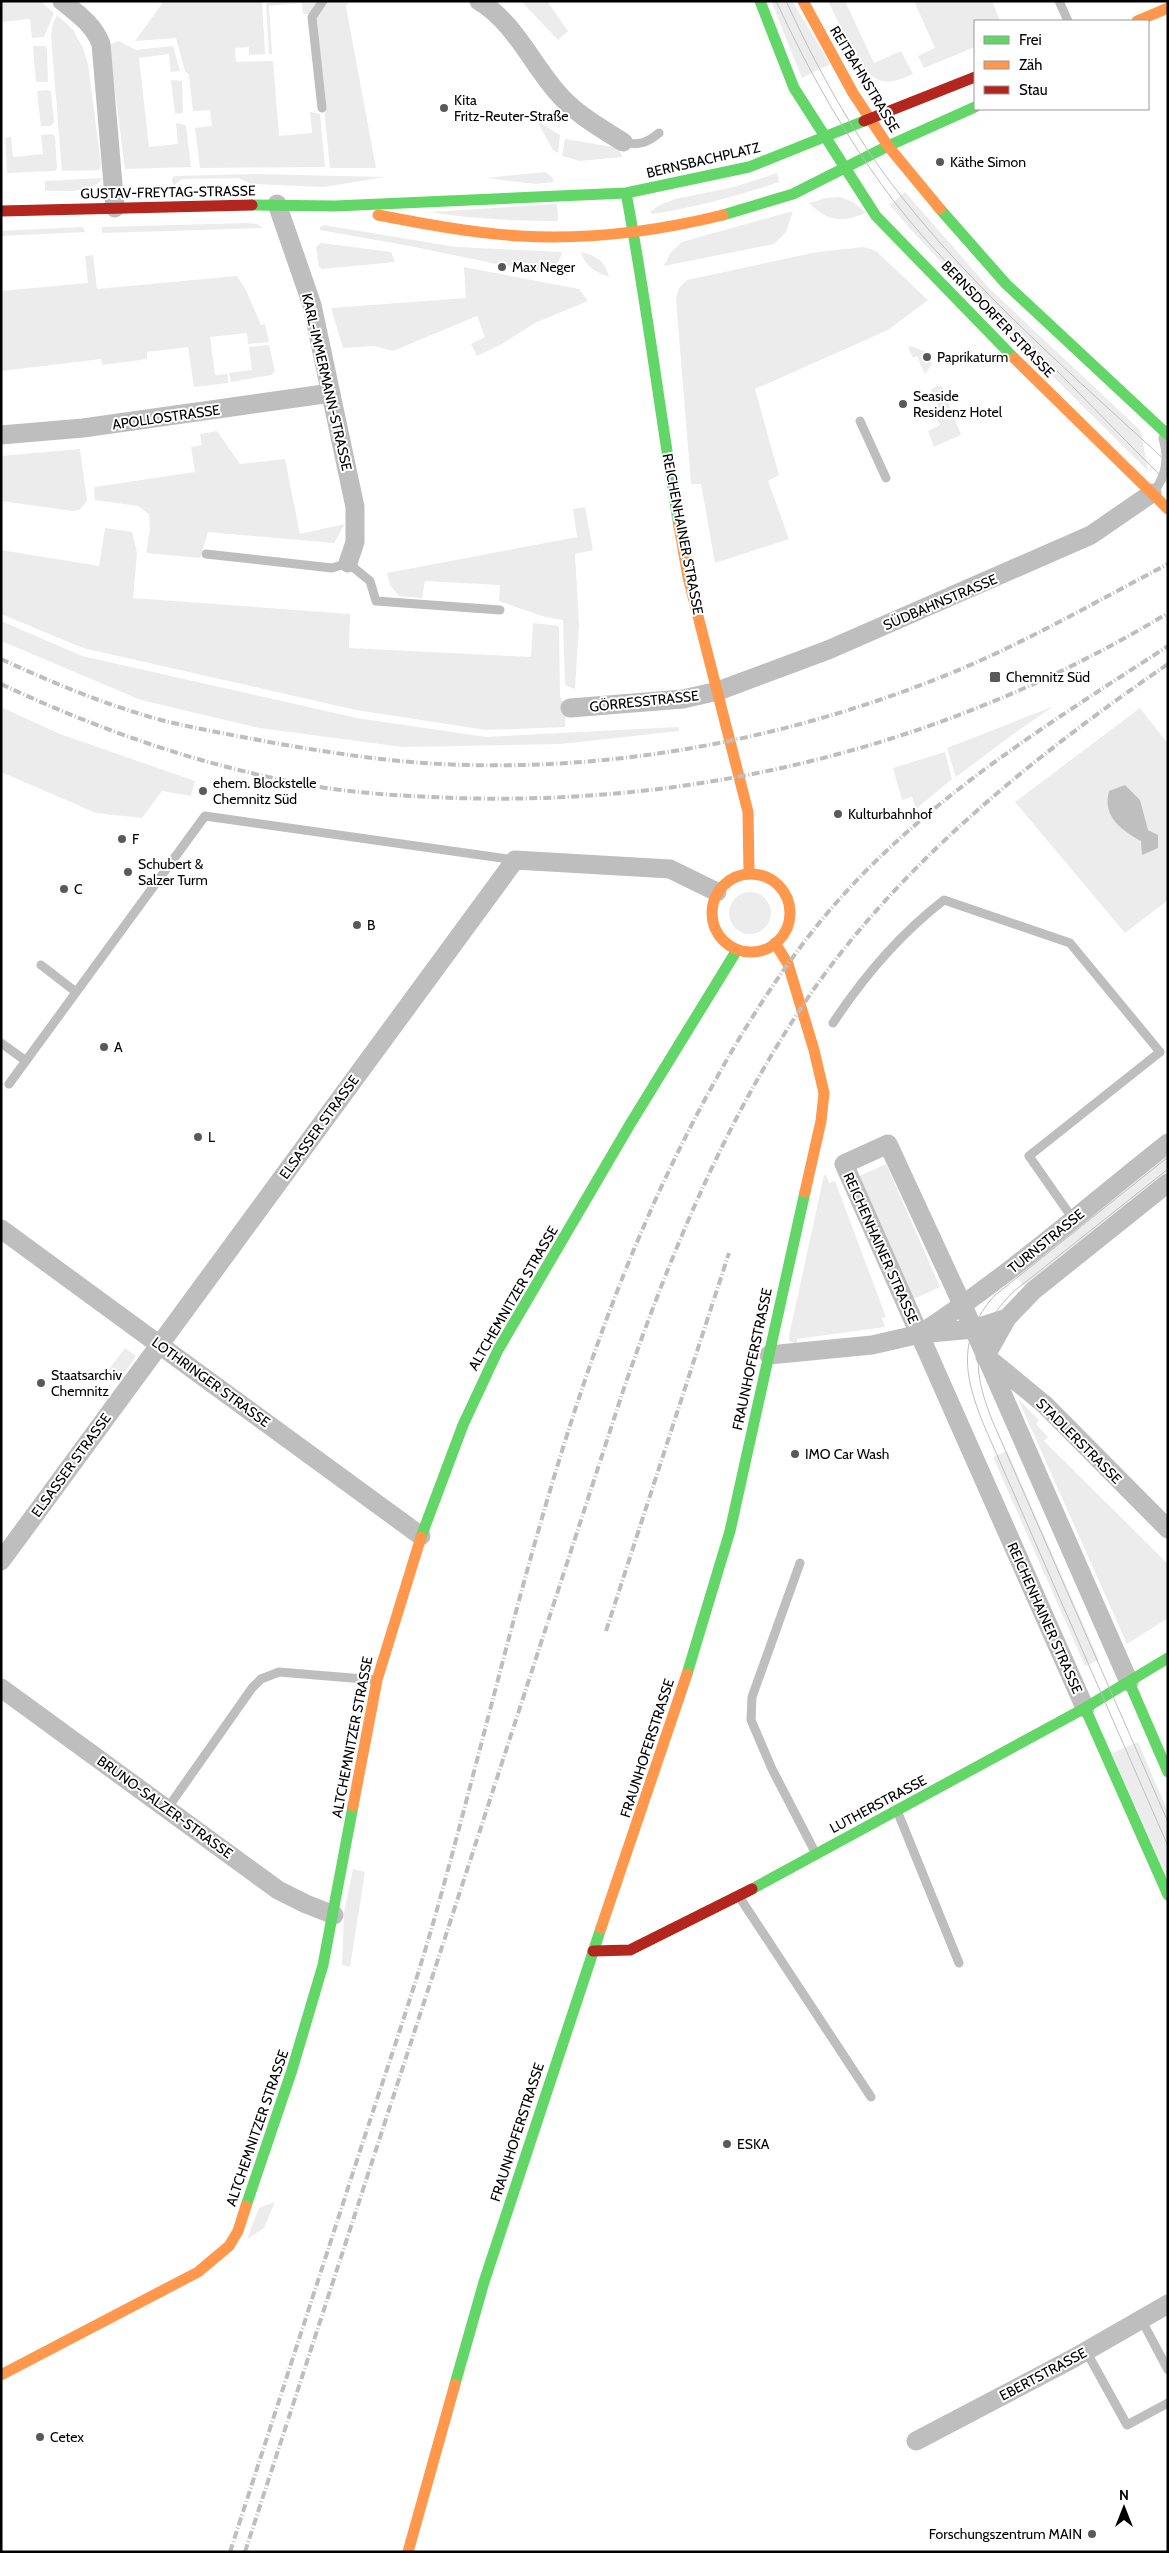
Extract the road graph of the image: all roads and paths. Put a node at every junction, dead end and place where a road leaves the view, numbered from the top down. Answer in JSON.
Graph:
{"nodes":[{"id":1,"x":62,"y":1,"type":"edge"},
{"id":2,"x":323,"y":1,"type":"edge"},
{"id":3,"x":479,"y":1,"type":"edge"},
{"id":4,"x":760,"y":1,"type":"edge"},
{"id":5,"x":803,"y":1,"type":"edge"},
{"id":6,"x":1059,"y":1,"type":"edge"},
{"id":7,"x":1168,"y":8,"type":"edge"},
{"id":8,"x":1068,"y":20,"type":"edge"},
{"id":9,"x":1139,"y":20,"type":"edge"},
{"id":10,"x":974,"y":77,"type":"edge"},
{"id":11,"x":974,"y":107,"type":"edge"},
{"id":12,"x":322,"y":108,"type":"dead end"},
{"id":13,"x":870,"y":119,"type":"junction"},
{"id":14,"x":659,"y":133,"type":"dead end"},
{"id":15,"x":825,"y":137,"type":"junction"},
{"id":16,"x":623,"y":142,"type":"joint"},
{"id":17,"x":888,"y":146,"type":"junction"},
{"id":18,"x":844,"y":170,"type":"junction"},
{"id":19,"x":626,"y":193,"type":"junction"},
{"id":20,"x":277,"y":204,"type":"junction"},
{"id":21,"x":335,"y":206,"type":"junction"},
{"id":22,"x":115,"y":208,"type":"junction"},
{"id":23,"x":1,"y":211,"type":"edge"},
{"id":24,"x":633,"y":231,"type":"junction"},
{"id":25,"x":331,"y":392,"type":"junction"},
{"id":26,"x":860,"y":421,"type":"dead end"},
{"id":27,"x":1159,"y":426,"type":"junction"},
{"id":28,"x":1,"y":435,"type":"edge"},
{"id":29,"x":1168,"y":435,"type":"edge"},
{"id":30,"x":886,"y":478,"type":"dead end"},
{"id":31,"x":1152,"y":493,"type":"junction"},
{"id":32,"x":1168,"y":509,"type":"edge"},
{"id":33,"x":206,"y":554,"type":"dead end"},
{"id":34,"x":348,"y":563,"type":"junction"},
{"id":35,"x":500,"y":610,"type":"dead end"},
{"id":36,"x":718,"y":691,"type":"junction"},
{"id":37,"x":570,"y":708,"type":"dead end"},
{"id":38,"x":515,"y":860,"type":"junction"},
{"id":39,"x":749,"y":874,"type":"junction"},
{"id":40,"x":716,"y":892,"type":"junction"},
{"id":41,"x":775,"y":943,"type":"junction"},
{"id":42,"x":737,"y":950,"type":"junction"},
{"id":43,"x":41,"y":965,"type":"dead end"},
{"id":44,"x":76,"y":992,"type":"junction"},
{"id":45,"x":832,"y":1023,"type":"dead end"},
{"id":46,"x":1,"y":1044,"type":"edge"},
{"id":47,"x":26,"y":1061,"type":"junction"},
{"id":48,"x":9,"y":1084,"type":"dead end"},
{"id":49,"x":1168,"y":1143,"type":"edge"},
{"id":50,"x":1168,"y":1184,"type":"edge"},
{"id":51,"x":1073,"y":1219,"type":"junction"},
{"id":52,"x":1,"y":1229,"type":"edge"},
{"id":53,"x":963,"y":1306,"type":"junction"},
{"id":54,"x":1007,"y":1318,"type":"junction"},
{"id":55,"x":973,"y":1329,"type":"junction"},
{"id":56,"x":920,"y":1334,"type":"junction"},
{"id":57,"x":160,"y":1345,"type":"junction"},
{"id":58,"x":769,"y":1355,"type":"junction"},
{"id":59,"x":986,"y":1357,"type":"junction"},
{"id":60,"x":1168,"y":1529,"type":"edge"},
{"id":61,"x":420,"y":1536,"type":"junction"},
{"id":62,"x":1,"y":1560,"type":"edge"},
{"id":63,"x":800,"y":1563,"type":"dead end"},
{"id":64,"x":1168,"y":1658,"type":"edge"},
{"id":65,"x":377,"y":1680,"type":"junction"},
{"id":66,"x":1129,"y":1682,"type":"junction"},
{"id":67,"x":1,"y":1688,"type":"edge"},
{"id":68,"x":1085,"y":1708,"type":"junction"},
{"id":69,"x":1168,"y":1772,"type":"edge"},
{"id":70,"x":167,"y":1809,"type":"junction"},
{"id":71,"x":898,"y":1810,"type":"junction"},
{"id":72,"x":816,"y":1854,"type":"junction"},
{"id":73,"x":1168,"y":1895,"type":"edge"},
{"id":74,"x":739,"y":1896,"type":"junction"},
{"id":75,"x":334,"y":1915,"type":"junction"},
{"id":76,"x":593,"y":1951,"type":"junction"},
{"id":77,"x":959,"y":1963,"type":"dead end"},
{"id":78,"x":871,"y":2097,"type":"dead end"},
{"id":79,"x":1168,"y":2304,"type":"edge"},
{"id":80,"x":1141,"y":2319,"type":"junction"},
{"id":81,"x":1086,"y":2351,"type":"junction"},
{"id":82,"x":1168,"y":2370,"type":"edge"},
{"id":83,"x":1,"y":2375,"type":"edge"},
{"id":84,"x":1168,"y":2403,"type":"edge"},
{"id":85,"x":916,"y":2441,"type":"dead end"},
{"id":86,"x":408,"y":2552,"type":"edge"}],
"edges":[{"from":1,"to":22,"type":"street"},
{"from":2,"to":12,"type":"lane"},
{"from":3,"to":16,"type":"street"},
{"from":4,"to":15,"type":"main road"},
{"from":5,"to":13,"type":"main road","name":"REITBAHNSTRASSE"},
{"from":6,"to":8,"type":"lane"},
{"from":7,"to":9,"type":"main road"},
{"from":10,"to":13,"type":"main road","name":"BERNSBACHPLATZ"},
{"from":11,"to":17,"type":"main road"},
{"from":13,"to":15,"type":"main road","name":"BERNSBACHPLATZ"},
{"from":13,"to":17,"type":"main road","name":"REITBAHNSTRASSE"},
{"from":14,"to":16,"type":"lane"},
{"from":15,"to":18,"type":"main road","name":"BERNSDORFER STRASSE"},
{"from":15,"to":19,"type":"main road","name":"BERNSBACHPLATZ"},
{"from":17,"to":18,"type":"main road"},
{"from":17,"to":27,"type":"main road"},
{"from":18,"to":24,"type":"main road"},
{"from":18,"to":31,"type":"main road","name":"BERNSDORFER STRASSE"},
{"from":19,"to":21,"type":"main road","name":"GUSTAV-FREYTAG-STRASSE"},
{"from":19,"to":24,"type":"main road","name":"REICHENHAINER STRASSE"},
{"from":20,"to":21,"type":"main road","name":"GUSTAV-FREYTAG-STRASSE"},
{"from":20,"to":22,"type":"main road","name":"GUSTAV-FREYTAG-STRASSE"},
{"from":20,"to":25,"type":"street","name":"KARL-IMMERMANN-STRASSE"},
{"from":21,"to":24,"type":"main road","name":"GUSTAV-FREYTAG-STRASSE"},
{"from":22,"to":23,"type":"main road","name":"GUSTAV-FREYTAG-STRASSE"},
{"from":24,"to":36,"type":"main road","name":"REICHENHAINER STRASSE"},
{"from":25,"to":28,"type":"street","name":"APOLLOSTRASSE"},
{"from":25,"to":34,"type":"street","name":"KARL-IMMERMANN-STRASSE"},
{"from":26,"to":30,"type":"lane"},
{"from":27,"to":29,"type":"main road"},
{"from":27,"to":31,"type":"lane"},
{"from":31,"to":32,"type":"main road","name":"BERNSDORFER STRASSE"},
{"from":31,"to":36,"type":"street","name":"SÜDBAHNSTRASSE"},
{"from":33,"to":34,"type":"lane"},
{"from":34,"to":35,"type":"lane"},
{"from":36,"to":37,"type":"street","name":"GÖRRESSTRASSE"},
{"from":36,"to":39,"type":"main road","name":"REICHENHAINER STRASSE"},
{"from":38,"to":40,"type":"street"},
{"from":38,"to":44,"type":"lane"},
{"from":38,"to":57,"type":"street","name":"ELSASSER STRASSE"},
{"from":39,"to":40,"type":"main road"},
{"from":39,"to":41,"type":"main road"},
{"from":40,"to":42,"type":"main road"},
{"from":41,"to":42,"type":"main road"},
{"from":41,"to":58,"type":"main road","name":"FRAUNHOFERSTRASSE"},
{"from":42,"to":61,"type":"main road","name":"ALTCHEMNITZER STRASSE"},
{"from":43,"to":44,"type":"lane"},
{"from":44,"to":47,"type":"lane"},
{"from":45,"to":51,"type":"lane"},
{"from":46,"to":47,"type":"lane"},
{"from":47,"to":48,"type":"lane"},
{"from":49,"to":51,"type":"street","name":"TURNSTRASSE"},
{"from":50,"to":54,"type":"street","name":"TURNSTRASSE"},
{"from":51,"to":53,"type":"street","name":"TURNSTRASSE"},
{"from":52,"to":57,"type":"street","name":"LOTHRINGER STRASSE"},
{"from":53,"to":55,"type":"street","name":"REICHENHAINER STRASSE"},
{"from":53,"to":56,"type":"street","name":"TURNSTRASSE"},
{"from":53,"to":56,"type":"street","name":"REICHENHAINER STRASSE"},
{"from":54,"to":55,"type":"street","name":"TURNSTRASSE"},
{"from":54,"to":59,"type":"street","name":"TURNSTRASSE"},
{"from":55,"to":56,"type":"street","name":"TURNSTRASSE"},
{"from":55,"to":59,"type":"street","name":"REICHENHAINER STRASSE"},
{"from":56,"to":58,"type":"street","name":"TURNSTRASSE"},
{"from":56,"to":68,"type":"street","name":"REICHENHAINER STRASSE"},
{"from":57,"to":61,"type":"street","name":"LOTHRINGER STRASSE"},
{"from":57,"to":62,"type":"street","name":"ELSASSER STRASSE"},
{"from":58,"to":76,"type":"main road","name":"FRAUNHOFERSTRASSE"},
{"from":59,"to":60,"type":"street","name":"STADLERSTRASSE"},
{"from":59,"to":66,"type":"street","name":"REICHENHAINER STRASSE"},
{"from":61,"to":65,"type":"main road","name":"ALTCHEMNITZER STRASSE"},
{"from":63,"to":72,"type":"lane"},
{"from":64,"to":66,"type":"main road","name":"LUTHERSTRASSE"},
{"from":65,"to":70,"type":"lane"},
{"from":65,"to":75,"type":"main road","name":"ALTCHEMNITZER STRASSE"},
{"from":66,"to":68,"type":"main road","name":"LUTHERSTRASSE"},
{"from":66,"to":69,"type":"main road","name":"REICHENHAINER STRASSE"},
{"from":67,"to":70,"type":"street","name":"BRUNO-SALZER-STRASSE"},
{"from":68,"to":71,"type":"main road","name":"LUTHERSTRASSE"},
{"from":68,"to":73,"type":"main road","name":"REICHENHAINER STRASSE"},
{"from":70,"to":75,"type":"street","name":"BRUNO-SALZER-STRASSE"},
{"from":71,"to":72,"type":"main road","name":"LUTHERSTRASSE"},
{"from":71,"to":77,"type":"lane"},
{"from":72,"to":74,"type":"main road","name":"LUTHERSTRASSE"},
{"from":74,"to":76,"type":"main road","name":"LUTHERSTRASSE"},
{"from":74,"to":78,"type":"lane"},
{"from":75,"to":83,"type":"main road","name":"ALTCHEMNITZER STRASSE"},
{"from":76,"to":86,"type":"main road","name":"FRAUNHOFERSTRASSE"},
{"from":79,"to":80,"type":"street","name":"EBERTSTRASSE"},
{"from":80,"to":81,"type":"street","name":"EBERTSTRASSE"},
{"from":80,"to":82,"type":"lane"},
{"from":81,"to":84,"type":"lane"},
{"from":81,"to":85,"type":"street","name":"EBERTSTRASSE"}]}
